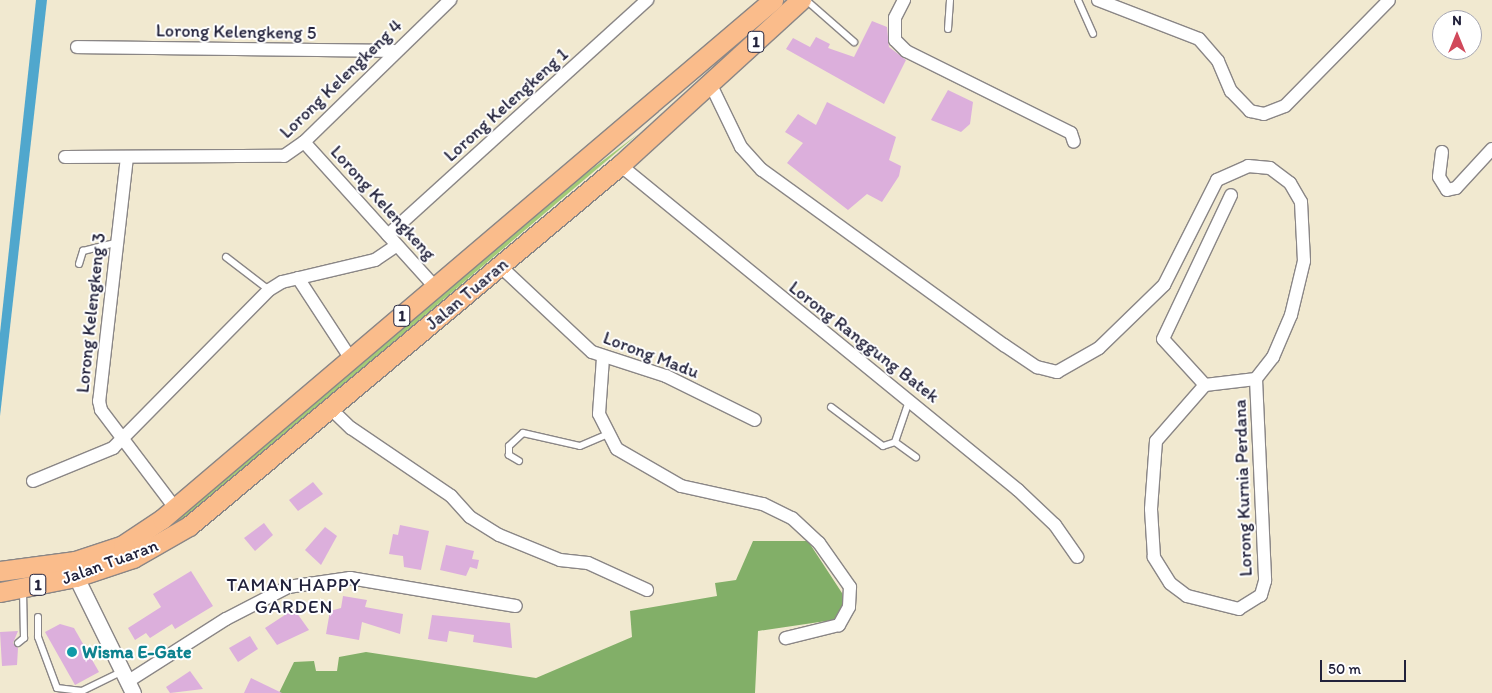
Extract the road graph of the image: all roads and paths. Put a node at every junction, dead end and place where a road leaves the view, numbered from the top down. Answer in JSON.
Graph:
{"nodes":[{"id":1,"x":450,"y":0,"type":"edge"},
{"id":2,"x":647,"y":0,"type":"edge"},
{"id":3,"x":773,"y":0,"type":"edge"},
{"id":4,"x":801,"y":0,"type":"edge"},
{"id":5,"x":806,"y":0,"type":"edge"},
{"id":6,"x":904,"y":0,"type":"edge"},
{"id":7,"x":950,"y":0,"type":"edge"},
{"id":8,"x":1078,"y":0,"type":"edge"},
{"id":9,"x":1098,"y":0,"type":"edge"},
{"id":10,"x":1389,"y":0,"type":"edge"},
{"id":11,"x":948,"y":29,"type":"dead end"},
{"id":12,"x":1093,"y":34,"type":"dead end"},
{"id":13,"x":854,"y":42,"type":"dead end"},
{"id":14,"x":77,"y":48,"type":"dead end"},
{"id":15,"x":394,"y":51,"type":"junction"},
{"id":16,"x":710,"y":83,"type":"junction"},
{"id":17,"x":304,"y":142,"type":"junction"},
{"id":18,"x":1074,"y":142,"type":"dead end"},
{"id":19,"x":642,"y":145,"type":"junction"},
{"id":20,"x":1492,"y":149,"type":"edge"},
{"id":21,"x":1442,"y":152,"type":"dead end"},
{"id":22,"x":65,"y":157,"type":"dead end"},
{"id":23,"x":127,"y":158,"type":"junction"},
{"id":24,"x":620,"y":164,"type":"junction"},
{"id":25,"x":574,"y":167,"type":"junction"},
{"id":26,"x":1230,"y":196,"type":"dead end"},
{"id":27,"x":388,"y":235,"type":"junction"},
{"id":28,"x":116,"y":243,"type":"junction"},
{"id":29,"x":396,"y":246,"type":"junction"},
{"id":30,"x":226,"y":257,"type":"dead end"},
{"id":31,"x":79,"y":264,"type":"dead end"},
{"id":32,"x":500,"y":266,"type":"junction"},
{"id":33,"x":298,"y":278,"type":"junction"},
{"id":34,"x":435,"y":287,"type":"junction"},
{"id":35,"x":269,"y":290,"type":"junction"},
{"id":36,"x":603,"y":358,"type":"junction"},
{"id":37,"x":351,"y":359,"type":"junction"},
{"id":38,"x":1256,"y":379,"type":"junction"},
{"id":39,"x":1205,"y":385,"type":"junction"},
{"id":40,"x":910,"y":398,"type":"junction"},
{"id":41,"x":831,"y":407,"type":"dead end"},
{"id":42,"x":331,"y":409,"type":"junction"},
{"id":43,"x":755,"y":420,"type":"dead end"},
{"id":44,"x":606,"y":435,"type":"junction"},
{"id":45,"x":123,"y":440,"type":"junction"},
{"id":46,"x":895,"y":442,"type":"junction"},
{"id":47,"x":916,"y":457,"type":"dead end"},
{"id":48,"x":519,"y":461,"type":"dead end"},
{"id":49,"x":33,"y":481,"type":"dead end"},
{"id":50,"x":175,"y":508,"type":"junction"},
{"id":51,"x":123,"y":545,"type":"junction"},
{"id":52,"x":1077,"y":557,"type":"dead end"},
{"id":53,"x":0,"y":571,"type":"edge"},
{"id":54,"x":76,"y":577,"type":"junction"},
{"id":55,"x":23,"y":589,"type":"junction"},
{"id":56,"x":647,"y":590,"type":"dead end"},
{"id":57,"x":0,"y":592,"type":"edge"},
{"id":58,"x":516,"y":606,"type":"dead end"},
{"id":59,"x":38,"y":617,"type":"dead end"},
{"id":60,"x":786,"y":638,"type":"dead end"},
{"id":61,"x":18,"y":643,"type":"dead end"},
{"id":62,"x":127,"y":682,"type":"edge"}],
"edges":[{"from":1,"to":15,"type":"street","name":"Lorong Kelengkeng 4"},
{"from":2,"to":27,"type":"street","name":"Lorong Kelengkeng 1"},
{"from":3,"to":25,"type":"main road","name":"Jalan Tuaran","number":"1"},
{"from":4,"to":16,"type":"main road","name":"Jalan Tuaran","number":"1"},
{"from":5,"to":13,"type":"lane"},
{"from":6,"to":18,"type":"street"},
{"from":7,"to":11,"type":"lane"},
{"from":8,"to":12,"type":"lane"},
{"from":9,"to":10,"type":"street"},
{"from":14,"to":15,"type":"street","name":"Lorong Kelengkeng 5"},
{"from":15,"to":17,"type":"street","name":"Lorong Kelengkeng 4"},
{"from":16,"to":19,"type":"main road","name":"Jalan Tuaran","number":"1"},
{"from":16,"to":38,"type":"street"},
{"from":17,"to":23,"type":"street","name":"Lorong Kelengkeng 4"},
{"from":17,"to":27,"type":"street","name":"Lorong Kelengkeng"},
{"from":19,"to":24,"type":"main road","name":"Jalan Tuaran","number":"1"},
{"from":19,"to":25,"type":"main road"},
{"from":20,"to":21,"type":"street"},
{"from":22,"to":23,"type":"street","name":"Lorong Kelengkeng 4"},
{"from":23,"to":28,"type":"street","name":"Lorong Kelengkeng 3"},
{"from":24,"to":32,"type":"main road","name":"Jalan Tuaran","number":"1"},
{"from":24,"to":40,"type":"street","name":"Lorong Ranggung Batek"},
{"from":25,"to":34,"type":"main road","name":"Jalan Tuaran","number":"1"},
{"from":26,"to":39,"type":"street"},
{"from":27,"to":29,"type":"street","name":"Lorong Kelengkeng"},
{"from":28,"to":31,"type":"lane"},
{"from":28,"to":45,"type":"street","name":"Lorong Kelengkeng 3"},
{"from":29,"to":33,"type":"street"},
{"from":29,"to":34,"type":"street","name":"Lorong Kelengkeng"},
{"from":30,"to":35,"type":"lane"},
{"from":32,"to":36,"type":"street","name":"Lorong Madu"},
{"from":32,"to":42,"type":"main road","name":"Jalan Tuaran","number":"1"},
{"from":33,"to":35,"type":"street"},
{"from":33,"to":37,"type":"street"},
{"from":34,"to":37,"type":"main road","name":"Jalan Tuaran","number":"1"},
{"from":35,"to":45,"type":"street"},
{"from":36,"to":43,"type":"street","name":"Lorong Madu"},
{"from":36,"to":44,"type":"street"},
{"from":37,"to":50,"type":"main road","name":"Jalan Tuaran","number":"1"},
{"from":38,"to":39,"type":"street","name":"Lorong Kurnia Perdana"},
{"from":38,"to":39,"type":"street","name":"Lorong Kurnia Perdana"},
{"from":40,"to":46,"type":"lane"},
{"from":40,"to":52,"type":"street","name":"Lorong Ranggung Batek"},
{"from":41,"to":46,"type":"lane"},
{"from":42,"to":54,"type":"main road","name":"Jalan Tuaran","number":"1"},
{"from":42,"to":56,"type":"street"},
{"from":44,"to":48,"type":"lane"},
{"from":44,"to":60,"type":"street"},
{"from":45,"to":49,"type":"street"},
{"from":45,"to":50,"type":"street","name":"Lorong Kelengkeng 3"},
{"from":46,"to":47,"type":"lane"},
{"from":50,"to":51,"type":"main road","name":"Jalan Tuaran","number":"1"},
{"from":51,"to":53,"type":"main road","name":"Jalan Tuaran","number":"1"},
{"from":51,"to":54,"type":"main road"},
{"from":54,"to":55,"type":"main road","name":"Jalan Tuaran","number":"1"},
{"from":54,"to":62,"type":"street"},
{"from":55,"to":57,"type":"main road","name":"Jalan Tuaran","number":"1"},
{"from":55,"to":61,"type":"lane"},
{"from":58,"to":62,"type":"street"},
{"from":59,"to":62,"type":"lane"}]}
